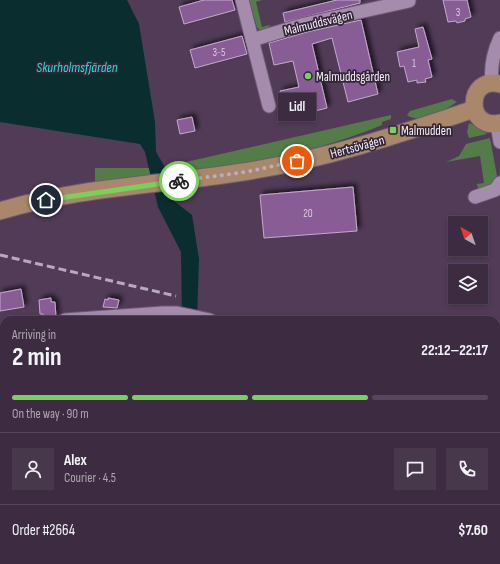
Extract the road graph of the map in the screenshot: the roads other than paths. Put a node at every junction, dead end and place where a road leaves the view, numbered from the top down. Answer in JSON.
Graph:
{"nodes":[{"id":1,"x":242,"y":0,"type":"edge"},
{"id":2,"x":409,"y":1,"type":"dead end"},
{"id":3,"x":500,"y":38,"type":"edge"},
{"id":4,"x":252,"y":40,"type":"junction"},
{"id":5,"x":496,"y":83,"type":"edge"},
{"id":6,"x":270,"y":106,"type":"dead end"},
{"id":7,"x":474,"y":109,"type":"junction"},
{"id":8,"x":498,"y":124,"type":"edge"},
{"id":9,"x":500,"y":142,"type":"edge"},
{"id":10,"x":500,"y":184,"type":"edge"},
{"id":11,"x":475,"y":196,"type":"dead end"},
{"id":12,"x":0,"y":211,"type":"edge"},
{"id":13,"x":103,"y":316,"type":"edge"},
{"id":14,"x":191,"y":316,"type":"edge"},
{"id":15,"x":0,"y":458,"type":"edge"},
{"id":16,"x":0,"y":480,"type":"edge"}],
"edges":[{"from":1,"to":4,"type":"street"},
{"from":2,"to":4,"type":"street","name":"Malmuddsvägen"},
{"from":3,"to":5,"type":"street"},
{"from":4,"to":6,"type":"street"},
{"from":5,"to":7,"type":"main road"},
{"from":7,"to":8,"type":"main road"},
{"from":7,"to":12,"type":"main road","name":"Hertsövägen"},
{"from":8,"to":9,"type":"street"},
{"from":10,"to":11,"type":"street"},
{"from":13,"to":14,"type":"street"},
{"from":15,"to":16,"type":"street"}]}
